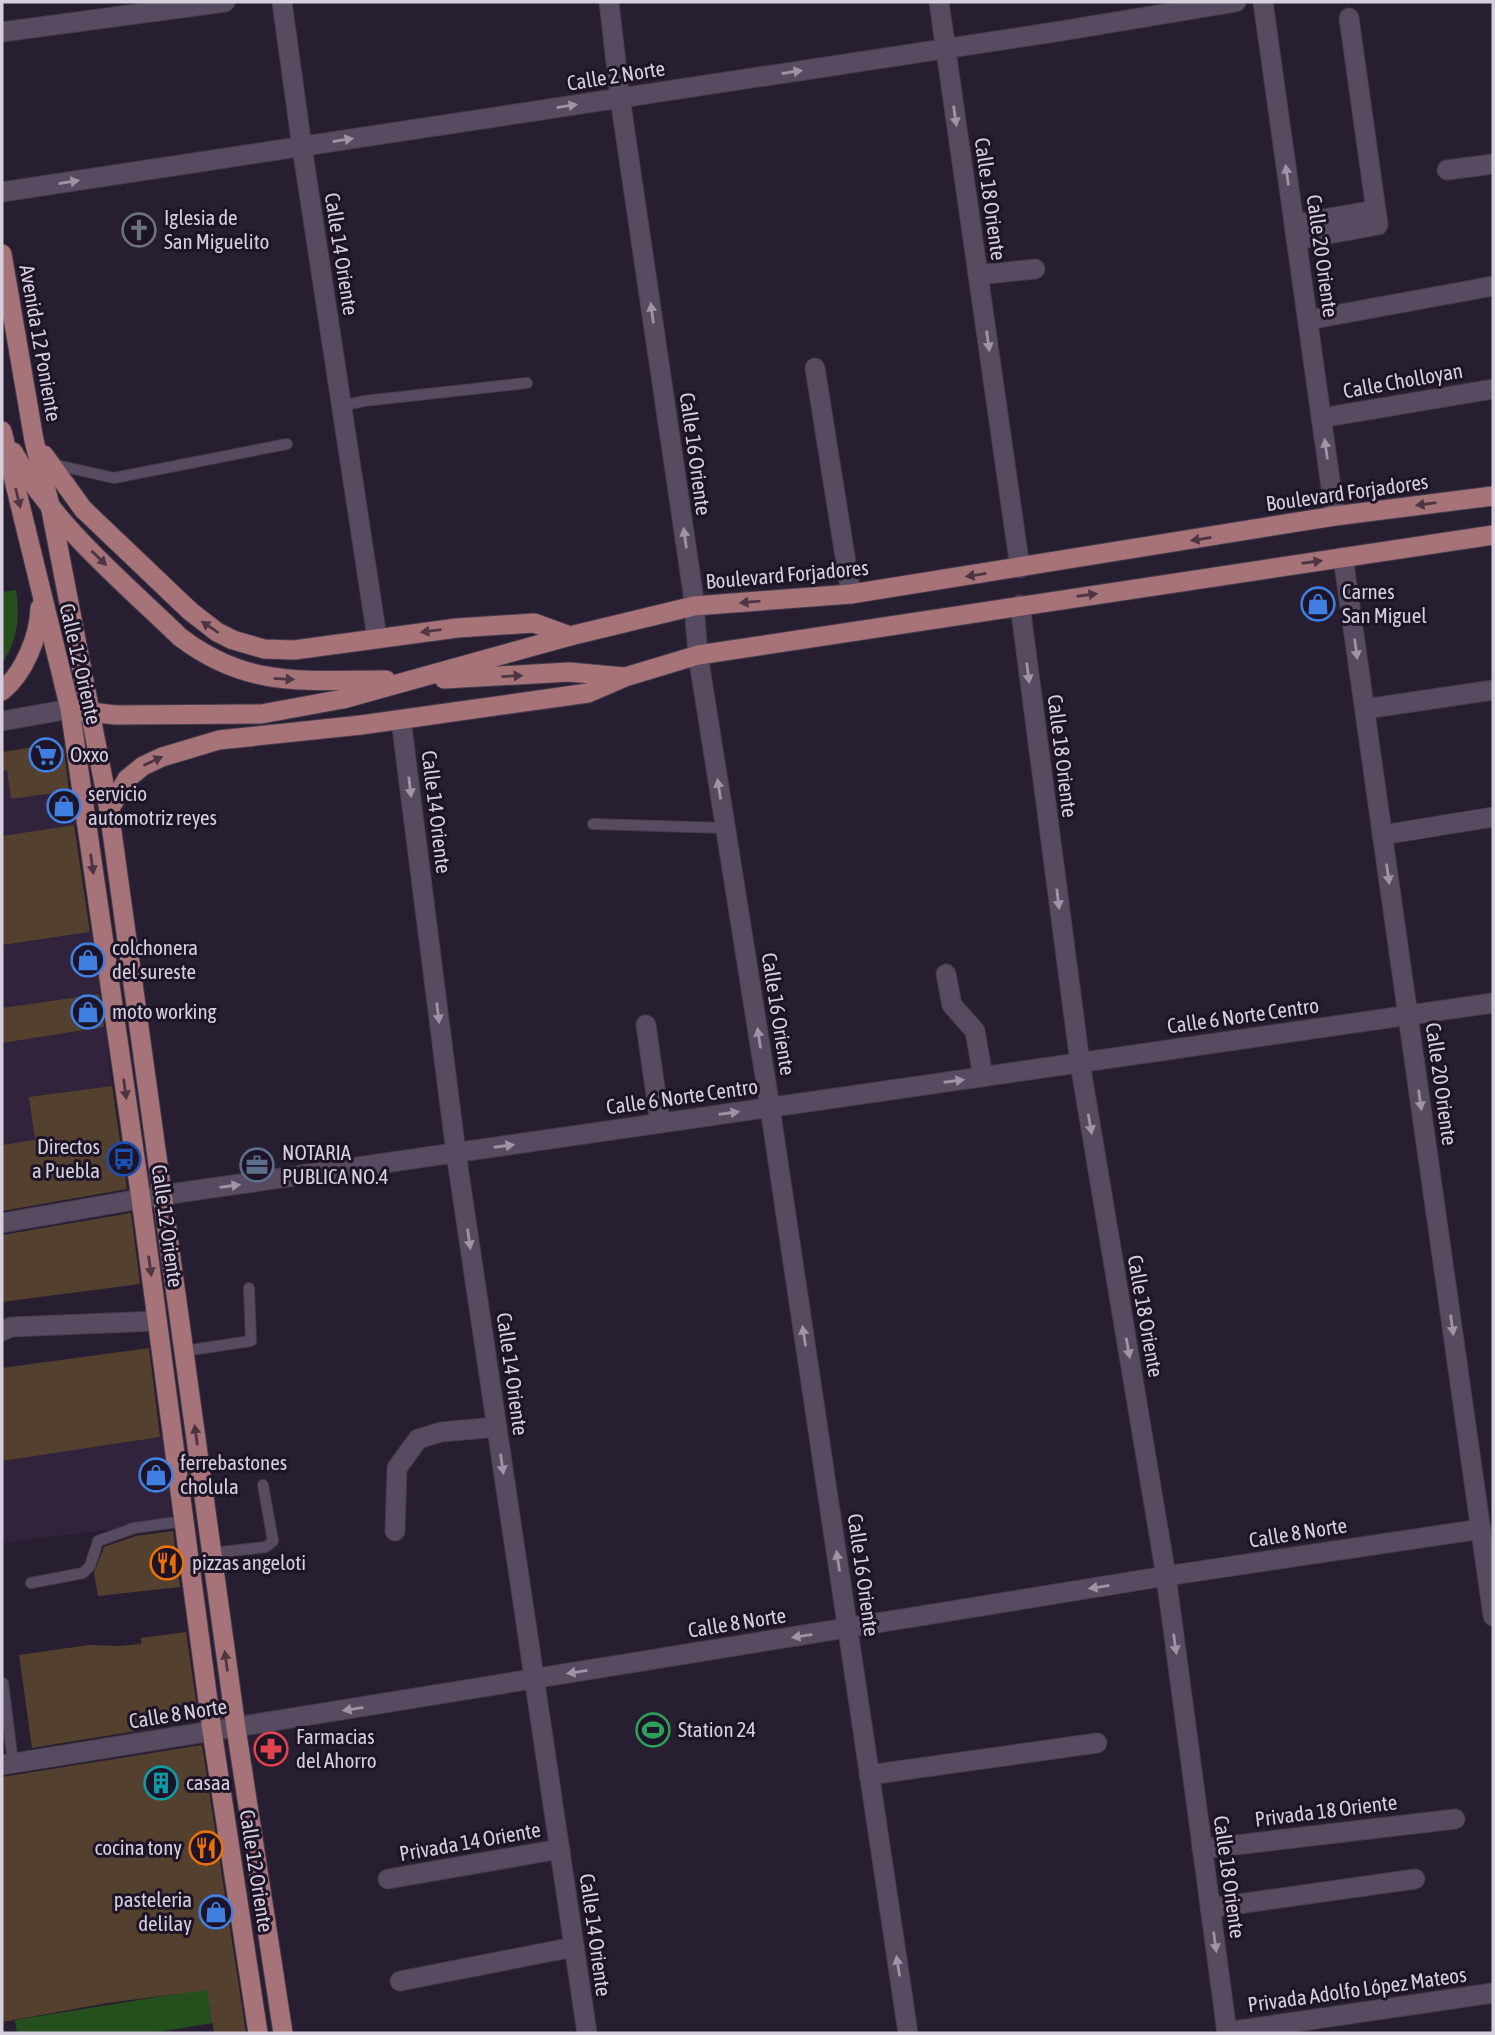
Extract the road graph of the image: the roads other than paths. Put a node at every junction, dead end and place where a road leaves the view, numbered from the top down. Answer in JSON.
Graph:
{"nodes":[{"id":1,"x":225,"y":2,"type":"edge"},
{"id":2,"x":282,"y":2,"type":"edge"},
{"id":3,"x":609,"y":2,"type":"edge"},
{"id":4,"x":939,"y":2,"type":"edge"},
{"id":5,"x":1236,"y":2,"type":"edge"},
{"id":6,"x":1263,"y":2,"type":"edge"},
{"id":7,"x":1349,"y":18,"type":"dead end"},
{"id":8,"x":2,"y":32,"type":"edge"},
{"id":9,"x":946,"y":48,"type":"junction"},
{"id":10,"x":620,"y":98,"type":"junction"},
{"id":11,"x":302,"y":147,"type":"junction"},
{"id":12,"x":1493,"y":164,"type":"edge"},
{"id":13,"x":1447,"y":170,"type":"dead end"},
{"id":14,"x":2,"y":192,"type":"edge"},
{"id":15,"x":1295,"y":232,"type":"junction"},
{"id":16,"x":2,"y":254,"type":"edge"},
{"id":17,"x":1035,"y":269,"type":"dead end"},
{"id":18,"x":978,"y":275,"type":"junction"},
{"id":19,"x":1493,"y":286,"type":"edge"},
{"id":20,"x":1308,"y":320,"type":"junction"},
{"id":21,"x":815,"y":368,"type":"dead end"},
{"id":22,"x":527,"y":383,"type":"dead end"},
{"id":23,"x":1493,"y":389,"type":"edge"},
{"id":24,"x":342,"y":406,"type":"junction"},
{"id":25,"x":1321,"y":418,"type":"junction"},
{"id":26,"x":2,"y":430,"type":"edge"},
{"id":27,"x":34,"y":440,"type":"junction"},
{"id":28,"x":287,"y":444,"type":"dead end"},
{"id":29,"x":49,"y":463,"type":"junction"},
{"id":30,"x":1493,"y":496,"type":"edge"},
{"id":31,"x":51,"y":510,"type":"junction"},
{"id":32,"x":1335,"y":516,"type":"junction"},
{"id":33,"x":1493,"y":535,"type":"edge"},
{"id":34,"x":1343,"y":557,"type":"junction"},
{"id":35,"x":1020,"y":568,"type":"junction"},
{"id":36,"x":41,"y":593,"type":"junction"},
{"id":37,"x":851,"y":594,"type":"junction"},
{"id":38,"x":694,"y":606,"type":"junction"},
{"id":39,"x":1020,"y":606,"type":"junction"},
{"id":40,"x":570,"y":636,"type":"junction"},
{"id":41,"x":377,"y":638,"type":"junction"},
{"id":42,"x":698,"y":655,"type":"junction"},
{"id":43,"x":625,"y":677,"type":"junction"},
{"id":44,"x":407,"y":681,"type":"junction"},
{"id":45,"x":1493,"y":690,"type":"edge"},
{"id":46,"x":2,"y":691,"type":"edge"},
{"id":47,"x":69,"y":709,"type":"junction"},
{"id":48,"x":1364,"y":709,"type":"junction"},
{"id":49,"x":92,"y":714,"type":"junction"},
{"id":50,"x":401,"y":720,"type":"junction"},
{"id":51,"x":2,"y":721,"type":"edge"},
{"id":52,"x":109,"y":810,"type":"junction"},
{"id":53,"x":1493,"y":817,"type":"edge"},
{"id":54,"x":593,"y":824,"type":"dead end"},
{"id":55,"x":725,"y":828,"type":"junction"},
{"id":56,"x":1382,"y":835,"type":"junction"},
{"id":57,"x":946,"y":974,"type":"dead end"},
{"id":58,"x":1493,"y":1003,"type":"edge"},
{"id":59,"x":1408,"y":1015,"type":"junction"},
{"id":60,"x":646,"y":1025,"type":"dead end"},
{"id":61,"x":1080,"y":1063,"type":"junction"},
{"id":62,"x":983,"y":1077,"type":"junction"},
{"id":63,"x":770,"y":1108,"type":"junction"},
{"id":64,"x":660,"y":1123,"type":"junction"},
{"id":65,"x":456,"y":1153,"type":"junction"},
{"id":66,"x":163,"y":1195,"type":"junction"},
{"id":67,"x":141,"y":1199,"type":"junction"},
{"id":68,"x":2,"y":1223,"type":"edge"},
{"id":69,"x":249,"y":1288,"type":"dead end"},
{"id":70,"x":157,"y":1321,"type":"junction"},
{"id":71,"x":2,"y":1331,"type":"edge"},
{"id":72,"x":184,"y":1351,"type":"junction"},
{"id":73,"x":497,"y":1427,"type":"junction"},
{"id":74,"x":1484,"y":1478,"type":"edge"},
{"id":75,"x":263,"y":1485,"type":"dead end"},
{"id":76,"x":184,"y":1521,"type":"junction"},
{"id":77,"x":1481,"y":1529,"type":"junction"},
{"id":78,"x":395,"y":1531,"type":"dead end"},
{"id":79,"x":212,"y":1553,"type":"junction"},
{"id":80,"x":1166,"y":1576,"type":"junction"},
{"id":81,"x":31,"y":1583,"type":"dead end"},
{"id":82,"x":1493,"y":1616,"type":"edge"},
{"id":83,"x":848,"y":1628,"type":"junction"},
{"id":84,"x":534,"y":1679,"type":"junction"},
{"id":85,"x":3,"y":1683,"type":"edge"},
{"id":86,"x":236,"y":1728,"type":"junction"},
{"id":87,"x":212,"y":1731,"type":"junction"},
{"id":88,"x":1097,"y":1743,"type":"dead end"},
{"id":89,"x":7,"y":1764,"type":"edge"},
{"id":90,"x":869,"y":1775,"type":"junction"},
{"id":91,"x":1455,"y":1819,"type":"dead end"},
{"id":92,"x":560,"y":1849,"type":"junction"},
{"id":93,"x":1202,"y":1849,"type":"junction"},
{"id":94,"x":388,"y":1879,"type":"dead end"},
{"id":95,"x":1415,"y":1879,"type":"dead end"},
{"id":96,"x":1210,"y":1908,"type":"junction"},
{"id":97,"x":574,"y":1947,"type":"junction"},
{"id":98,"x":400,"y":1981,"type":"dead end"},
{"id":99,"x":1493,"y":1993,"type":"edge"},
{"id":100,"x":258,"y":2033,"type":"edge"},
{"id":101,"x":283,"y":2033,"type":"edge"},
{"id":102,"x":587,"y":2033,"type":"edge"},
{"id":103,"x":908,"y":2033,"type":"edge"},
{"id":104,"x":1227,"y":2033,"type":"edge"}],
"edges":[{"from":1,"to":8,"type":"street"},
{"from":2,"to":11,"type":"street","name":"Calle 14 Oriente"},
{"from":3,"to":10,"type":"street","name":"Calle 16 Oriente"},
{"from":4,"to":9,"type":"street","name":"Calle 18 Oriente"},
{"from":5,"to":9,"type":"street","name":"Calle 2 Norte"},
{"from":15,"to":6,"type":"street","name":"Calle 20 Oriente","one_way":true},
{"from":7,"to":15,"type":"street"},
{"from":10,"to":9,"type":"street","name":"Calle 2 Norte","one_way":true},
{"from":9,"to":18,"type":"street","name":"Calle 18 Oriente","one_way":true},
{"from":11,"to":10,"type":"street","name":"Calle 2 Norte","one_way":true},
{"from":38,"to":10,"type":"street","name":"Calle 16 Oriente","one_way":true},
{"from":14,"to":11,"type":"street","name":"Calle 2 Norte","one_way":true},
{"from":11,"to":24,"type":"street","name":"Calle 14 Oriente"},
{"from":12,"to":13,"type":"street"},
{"from":15,"to":20,"type":"street","name":"Calle 20 Oriente"},
{"from":16,"to":27,"type":"main road","name":"Avenida 12 Poniente"},
{"from":17,"to":18,"type":"street"},
{"from":18,"to":35,"type":"street","name":"Calle 18 Oriente","one_way":true},
{"from":19,"to":20,"type":"street"},
{"from":20,"to":25,"type":"street","name":"Calle 20 Oriente"},
{"from":21,"to":37,"type":"street"},
{"from":22,"to":24,"type":"lane"},
{"from":23,"to":25,"type":"street","name":"Calle Cholloyan"},
{"from":24,"to":41,"type":"street","name":"Calle 14 Oriente"},
{"from":32,"to":25,"type":"street","name":"Calle 20 Oriente","one_way":true},
{"from":26,"to":31,"type":"main road"},
{"from":26,"to":36,"type":"main road","name":"Calle 12 Oriente","one_way":true},
{"from":27,"to":29,"type":"main road"},
{"from":27,"to":31,"type":"main road","name":"Calle 12 Oriente"},
{"from":28,"to":29,"type":"lane"},
{"from":41,"to":29,"type":"main road","one_way":true},
{"from":30,"to":32,"type":"main road","name":"Boulevard Forjadores","one_way":true},
{"from":31,"to":44,"type":"main road","one_way":true},
{"from":31,"to":49,"type":"main road","name":"Calle 12 Oriente"},
{"from":32,"to":35,"type":"main road","name":"Boulevard Forjadores","one_way":true},
{"from":33,"to":34,"type":"main road"},
{"from":39,"to":34,"type":"main road","one_way":true},
{"from":34,"to":48,"type":"street","name":"Calle 20 Oriente","one_way":true},
{"from":35,"to":37,"type":"main road","name":"Boulevard Forjadores","one_way":true},
{"from":36,"to":46,"type":"main road"},
{"from":36,"to":47,"type":"main road","name":"Calle 12 Oriente"},
{"from":37,"to":38,"type":"main road","name":"Boulevard Forjadores","one_way":true},
{"from":38,"to":40,"type":"main road","name":"Boulevard Forjadores"},
{"from":38,"to":42,"type":"street","name":"Calle 16 Oriente"},
{"from":39,"to":42,"type":"main road"},
{"from":39,"to":61,"type":"street","name":"Calle 18 Oriente","one_way":true},
{"from":40,"to":41,"type":"main road","one_way":true},
{"from":40,"to":44,"type":"main road","name":"Boulevard Forjadores"},
{"from":42,"to":43,"type":"main road"},
{"from":55,"to":42,"type":"street","name":"Calle 16 Oriente","one_way":true},
{"from":44,"to":43,"type":"main road","one_way":true},
{"from":43,"to":50,"type":"main road"},
{"from":44,"to":49,"type":"main road","name":"Boulevard Forjadores"},
{"from":45,"to":48,"type":"street"},
{"from":47,"to":49,"type":"main road","name":"Boulevard Forjadores"},
{"from":47,"to":51,"type":"street"},
{"from":47,"to":67,"type":"main road","name":"Calle 12 Oriente","one_way":true},
{"from":48,"to":56,"type":"street","name":"Calle 20 Oriente"},
{"from":49,"to":52,"type":"main road","name":"Calle 12 Oriente"},
{"from":52,"to":50,"type":"main road","one_way":true},
{"from":50,"to":65,"type":"street","name":"Calle 14 Oriente","one_way":true},
{"from":52,"to":66,"type":"main road","name":"Calle 12 Oriente"},
{"from":53,"to":56,"type":"street"},
{"from":54,"to":55,"type":"lane"},
{"from":63,"to":55,"type":"street","name":"Calle 16 Oriente","one_way":true},
{"from":56,"to":59,"type":"street","name":"Calle 20 Oriente","one_way":true},
{"from":57,"to":62,"type":"street"},
{"from":58,"to":59,"type":"street","name":"Calle 6 Norte Centro"},
{"from":59,"to":61,"type":"street","name":"Calle 6 Norte Centro"},
{"from":59,"to":74,"type":"street","name":"Calle 20 Oriente","one_way":true},
{"from":60,"to":64,"type":"street"},
{"from":61,"to":62,"type":"street","name":"Calle 6 Norte Centro"},
{"from":61,"to":80,"type":"street","name":"Calle 18 Oriente","one_way":true},
{"from":63,"to":62,"type":"street","name":"Calle 6 Norte Centro","one_way":true},
{"from":64,"to":63,"type":"street","name":"Calle 6 Norte Centro","one_way":true},
{"from":83,"to":63,"type":"street","name":"Calle 16 Oriente","one_way":true},
{"from":65,"to":64,"type":"street","name":"Calle 6 Norte Centro","one_way":true},
{"from":66,"to":65,"type":"street","name":"Calle 6 Norte Centro","one_way":true},
{"from":65,"to":73,"type":"street","name":"Calle 14 Oriente","one_way":true},
{"from":66,"to":67,"type":"street","name":"Calle 6 Norte Centro"},
{"from":66,"to":72,"type":"main road","name":"Calle 12 Oriente"},
{"from":67,"to":68,"type":"street","name":"Calle 6 Norte Centro"},
{"from":67,"to":70,"type":"main road","name":"Calle 12 Oriente","one_way":true},
{"from":69,"to":72,"type":"lane"},
{"from":70,"to":71,"type":"street"},
{"from":70,"to":76,"type":"main road","name":"Calle 12 Oriente"},
{"from":79,"to":72,"type":"main road","name":"Calle 12 Oriente","one_way":true},
{"from":73,"to":78,"type":"street"},
{"from":73,"to":84,"type":"street","name":"Calle 14 Oriente","one_way":true},
{"from":74,"to":77,"type":"street","name":"Calle 20 Oriente"},
{"from":75,"to":79,"type":"lane"},
{"from":76,"to":81,"type":"lane"},
{"from":76,"to":87,"type":"main road","name":"Calle 12 Oriente"},
{"from":77,"to":80,"type":"street","name":"Calle 8 Norte"},
{"from":77,"to":82,"type":"street","name":"Calle 20 Oriente"},
{"from":86,"to":79,"type":"main road","name":"Calle 12 Oriente","one_way":true},
{"from":80,"to":83,"type":"street","name":"Calle 8 Norte","one_way":true},
{"from":80,"to":93,"type":"street","name":"Calle 18 Oriente","one_way":true},
{"from":83,"to":84,"type":"street","name":"Calle 8 Norte","one_way":true},
{"from":83,"to":90,"type":"street","name":"Calle 16 Oriente"},
{"from":84,"to":86,"type":"street","name":"Calle 8 Norte","one_way":true},
{"from":84,"to":92,"type":"street","name":"Calle 14 Oriente"},
{"from":85,"to":89,"type":"lane"},
{"from":86,"to":87,"type":"street","name":"Calle 8 Norte"},
{"from":86,"to":101,"type":"main road","name":"Calle 12 Oriente"},
{"from":87,"to":89,"type":"street","name":"Calle 8 Norte"},
{"from":87,"to":100,"type":"main road","name":"Calle 12 Oriente"},
{"from":88,"to":90,"type":"street"},
{"from":103,"to":90,"type":"street","name":"Calle 16 Oriente","one_way":true},
{"from":91,"to":93,"type":"street","name":"Privada 18 Oriente"},
{"from":92,"to":94,"type":"street","name":"Privada 14 Oriente"},
{"from":92,"to":97,"type":"street","name":"Calle 14 Oriente"},
{"from":93,"to":96,"type":"street","name":"Calle 18 Oriente"},
{"from":95,"to":96,"type":"street"},
{"from":96,"to":104,"type":"street","name":"Calle 18 Oriente","one_way":true},
{"from":97,"to":98,"type":"street"},
{"from":97,"to":102,"type":"street","name":"Calle 14 Oriente"},
{"from":99,"to":104,"type":"street","name":"Privada Adolfo López Mateos"}]}
